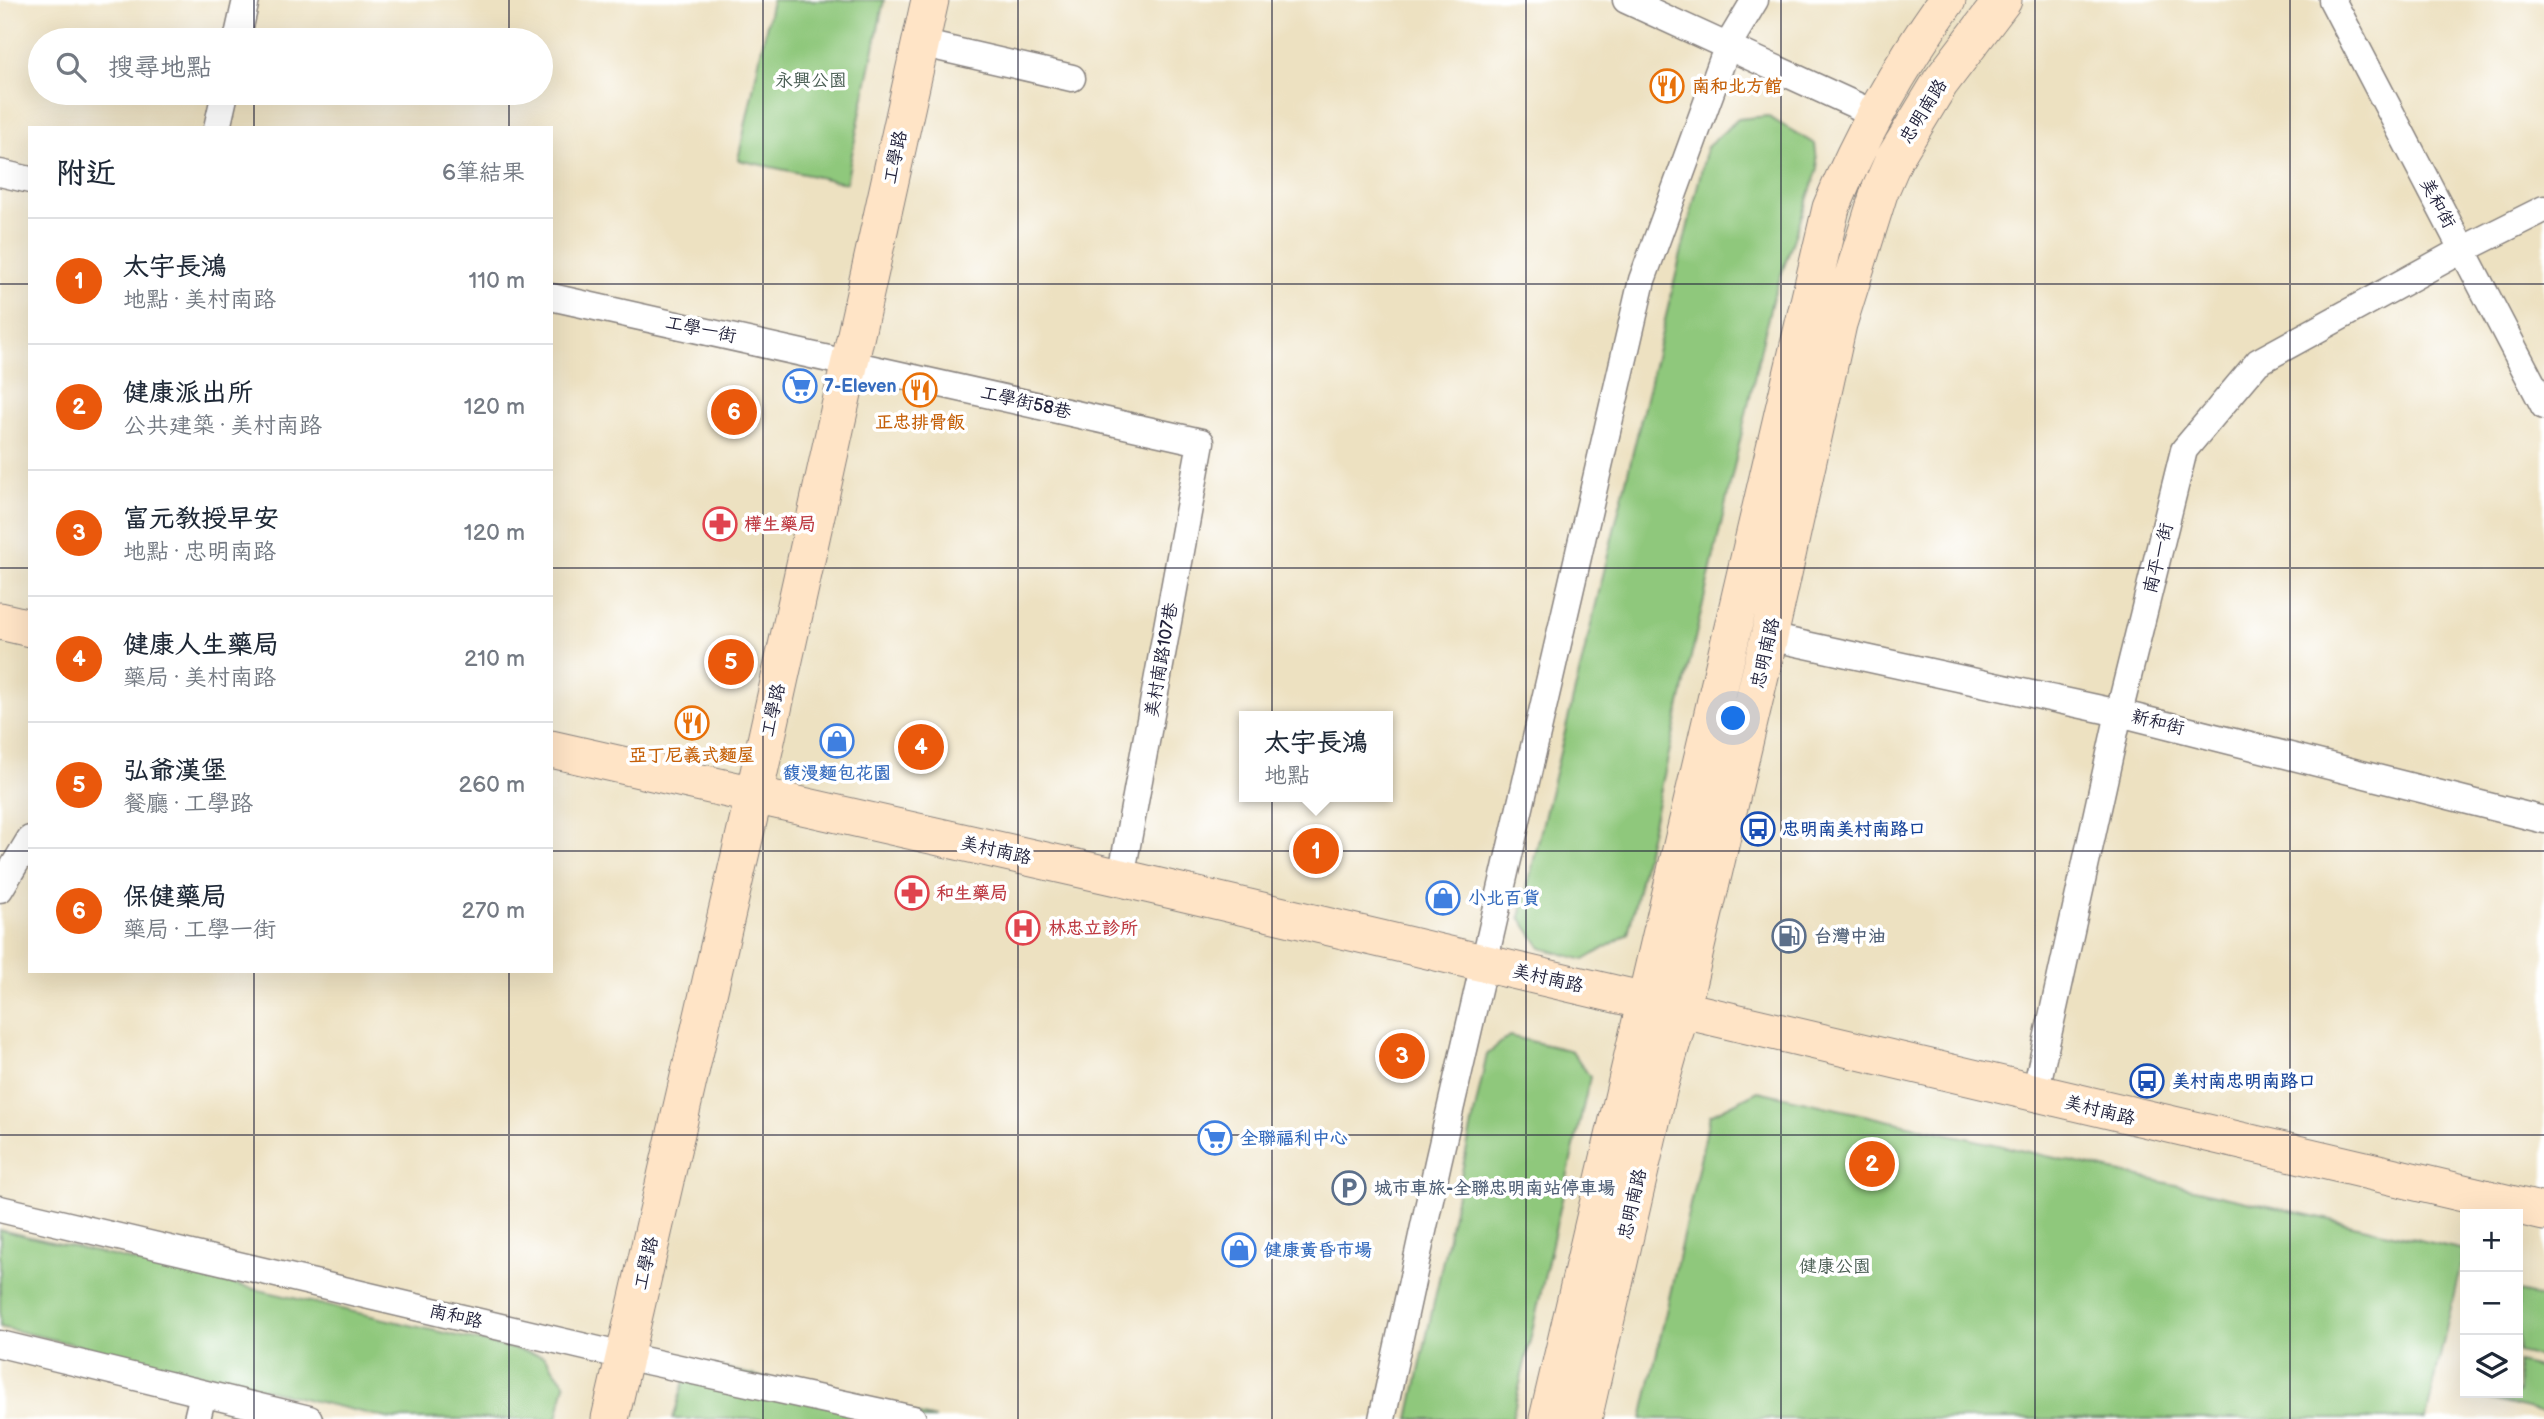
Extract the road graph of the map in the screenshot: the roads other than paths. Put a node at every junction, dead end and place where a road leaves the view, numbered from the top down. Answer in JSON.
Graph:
{"nodes":[{"id":1,"x":246,"y":0,"type":"edge"},
{"id":2,"x":930,"y":0,"type":"edge"},
{"id":3,"x":1626,"y":0,"type":"edge"},
{"id":4,"x":1755,"y":0,"type":"edge"},
{"id":5,"x":1947,"y":0,"type":"edge"},
{"id":6,"x":2003,"y":0,"type":"edge"},
{"id":7,"x":2332,"y":0,"type":"edge"},
{"id":8,"x":240,"y":28,"type":"edge"},
{"id":9,"x":920,"y":43,"type":"junction"},
{"id":10,"x":1728,"y":46,"type":"junction"},
{"id":11,"x":1072,"y":78,"type":"dead end"},
{"id":12,"x":222,"y":105,"type":"edge"},
{"id":13,"x":1875,"y":114,"type":"junction"},
{"id":14,"x":217,"y":126,"type":"edge"},
{"id":15,"x":0,"y":173,"type":"edge"},
{"id":16,"x":28,"y":180,"type":"edge"},
{"id":17,"x":2544,"y":209,"type":"edge"},
{"id":18,"x":2462,"y":250,"type":"junction"},
{"id":19,"x":553,"y":297,"type":"edge"},
{"id":20,"x":850,"y":362,"type":"junction"},
{"id":21,"x":2544,"y":406,"type":"edge"},
{"id":22,"x":1202,"y":442,"type":"joint"},
{"id":23,"x":0,"y":621,"type":"edge"},
{"id":24,"x":28,"y":628,"type":"edge"},
{"id":25,"x":1769,"y":638,"type":"junction"},
{"id":26,"x":2119,"y":713,"type":"junction"},
{"id":27,"x":553,"y":749,"type":"edge"},
{"id":28,"x":754,"y":795,"type":"junction"},
{"id":29,"x":2544,"y":820,"type":"edge"},
{"id":30,"x":28,"y":842,"type":"edge"},
{"id":31,"x":1121,"y":878,"type":"junction"},
{"id":32,"x":0,"y":889,"type":"edge"},
{"id":33,"x":1484,"y":963,"type":"junction"},
{"id":34,"x":1663,"y":1006,"type":"junction"},
{"id":35,"x":2035,"y":1094,"type":"junction"},
{"id":36,"x":0,"y":1209,"type":"edge"},
{"id":37,"x":2544,"y":1212,"type":"edge"},
{"id":38,"x":0,"y":1344,"type":"edge"},
{"id":39,"x":624,"y":1356,"type":"junction"},
{"id":40,"x":200,"y":1407,"type":"edge"},
{"id":41,"x":309,"y":1419,"type":"edge"},
{"id":42,"x":610,"y":1419,"type":"edge"},
{"id":43,"x":913,"y":1419,"type":"edge"},
{"id":44,"x":1382,"y":1419,"type":"edge"},
{"id":45,"x":1548,"y":1419,"type":"edge"},
{"id":46,"x":1583,"y":1419,"type":"edge"}],
"edges":[{"from":1,"to":8,"type":"street"},
{"from":2,"to":9,"type":"street","name":"工學路"},
{"from":3,"to":10,"type":"street"},
{"from":4,"to":10,"type":"street"},
{"from":5,"to":13,"type":"street","name":"忠明南路"},
{"from":6,"to":25,"type":"street","name":"忠明南路"},
{"from":7,"to":18,"type":"street","name":"美和街"},
{"from":9,"to":11,"type":"street"},
{"from":9,"to":20,"type":"street","name":"工學路"},
{"from":10,"to":13,"type":"street"},
{"from":10,"to":33,"type":"street"},
{"from":12,"to":14,"type":"street"},
{"from":13,"to":34,"type":"street","name":"忠明南路"},
{"from":15,"to":16,"type":"street"},
{"from":17,"to":18,"type":"street","name":"南平一街"},
{"from":18,"to":21,"type":"street","name":"美和街"},
{"from":18,"to":26,"type":"street","name":"南平一街"},
{"from":19,"to":20,"type":"street","name":"工學一街"},
{"from":20,"to":22,"type":"street","name":"工學街58巷"},
{"from":20,"to":28,"type":"street","name":"工學路"},
{"from":22,"to":31,"type":"street","name":"美村南路107巷"},
{"from":23,"to":24,"type":"street"},
{"from":25,"to":26,"type":"street","name":"新和街"},
{"from":25,"to":34,"type":"street","name":"忠明南路"},
{"from":26,"to":29,"type":"street","name":"新和街"},
{"from":26,"to":35,"type":"street","name":"南平一街"},
{"from":27,"to":28,"type":"street","name":"美村南路"},
{"from":28,"to":31,"type":"street","name":"美村南路"},
{"from":28,"to":39,"type":"street","name":"工學路"},
{"from":30,"to":32,"type":"street"},
{"from":31,"to":33,"type":"street","name":"美村南路"},
{"from":33,"to":34,"type":"street","name":"美村南路"},
{"from":33,"to":44,"type":"street"},
{"from":34,"to":35,"type":"street","name":"美村南路"},
{"from":34,"to":45,"type":"street","name":"忠明南路"},
{"from":34,"to":46,"type":"street","name":"忠明南路"},
{"from":35,"to":37,"type":"street","name":"美村南路"},
{"from":36,"to":39,"type":"street","name":"南和路"},
{"from":38,"to":40,"type":"street"},
{"from":39,"to":42,"type":"street","name":"工學路"},
{"from":39,"to":43,"type":"street","name":"南和路"},
{"from":40,"to":41,"type":"street"}]}
